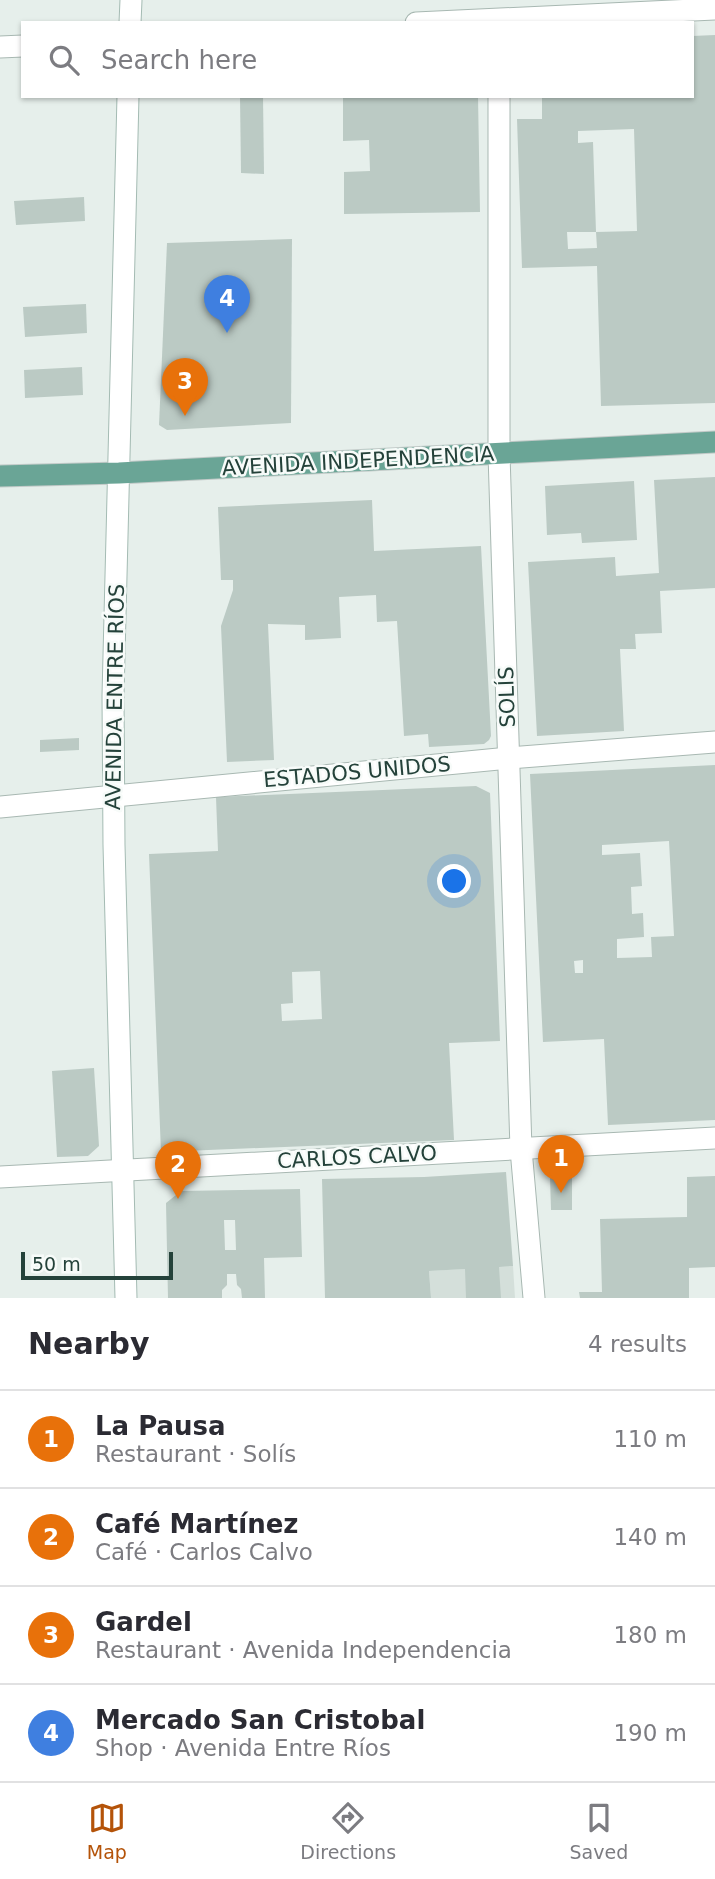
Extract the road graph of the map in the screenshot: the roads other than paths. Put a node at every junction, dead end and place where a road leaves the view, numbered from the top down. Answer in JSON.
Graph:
{"nodes":[{"id":1,"x":131,"y":0,"type":"edge"},
{"id":2,"x":715,"y":9,"type":"edge"},
{"id":3,"x":499,"y":14,"type":"edge"},
{"id":4,"x":130,"y":21,"type":"edge"},
{"id":5,"x":434,"y":21,"type":"edge"},
{"id":6,"x":21,"y":46,"type":"edge"},
{"id":7,"x":0,"y":47,"type":"edge"},
{"id":8,"x":128,"y":98,"type":"edge"},
{"id":9,"x":499,"y":98,"type":"edge"},
{"id":10,"x":715,"y":442,"type":"edge"},
{"id":11,"x":499,"y":454,"type":"junction"},
{"id":12,"x":119,"y":473,"type":"junction"},
{"id":13,"x":0,"y":476,"type":"edge"},
{"id":14,"x":715,"y":742,"type":"edge"},
{"id":15,"x":509,"y":758,"type":"junction"},
{"id":16,"x":113,"y":795,"type":"junction"},
{"id":17,"x":0,"y":807,"type":"edge"},
{"id":18,"x":715,"y":1138,"type":"edge"},
{"id":19,"x":522,"y":1149,"type":"junction"},
{"id":20,"x":121,"y":1169,"type":"junction"},
{"id":21,"x":0,"y":1177,"type":"edge"},
{"id":22,"x":126,"y":1298,"type":"edge"},
{"id":23,"x":534,"y":1298,"type":"edge"}],
"edges":[{"from":1,"to":4,"type":"street"},
{"from":2,"to":3,"type":"street"},
{"from":3,"to":5,"type":"street"},
{"from":6,"to":7,"type":"street"},
{"from":8,"to":12,"type":"street","name":"AVENIDA ENTRE RÍOS"},
{"from":9,"to":11,"type":"street","name":"SOLÍS"},
{"from":10,"to":11,"type":"main road","name":"AVENIDA INDEPENDENCIA"},
{"from":11,"to":12,"type":"main road","name":"AVENIDA INDEPENDENCIA"},
{"from":11,"to":15,"type":"street","name":"SOLÍS"},
{"from":12,"to":13,"type":"main road","name":"AVENIDA INDEPENDENCIA"},
{"from":12,"to":16,"type":"street","name":"AVENIDA ENTRE RÍOS"},
{"from":14,"to":15,"type":"street","name":"ESTADOS UNIDOS"},
{"from":15,"to":16,"type":"street","name":"ESTADOS UNIDOS"},
{"from":15,"to":19,"type":"street","name":"SOLÍS"},
{"from":16,"to":17,"type":"street","name":"ESTADOS UNIDOS"},
{"from":16,"to":20,"type":"street","name":"AVENIDA ENTRE RÍOS"},
{"from":18,"to":19,"type":"street","name":"CARLOS CALVO"},
{"from":19,"to":20,"type":"street","name":"CARLOS CALVO"},
{"from":19,"to":23,"type":"street","name":"SOLÍS"},
{"from":20,"to":21,"type":"street","name":"CARLOS CALVO"},
{"from":20,"to":22,"type":"street","name":"AVENIDA ENTRE RÍOS"}]}
